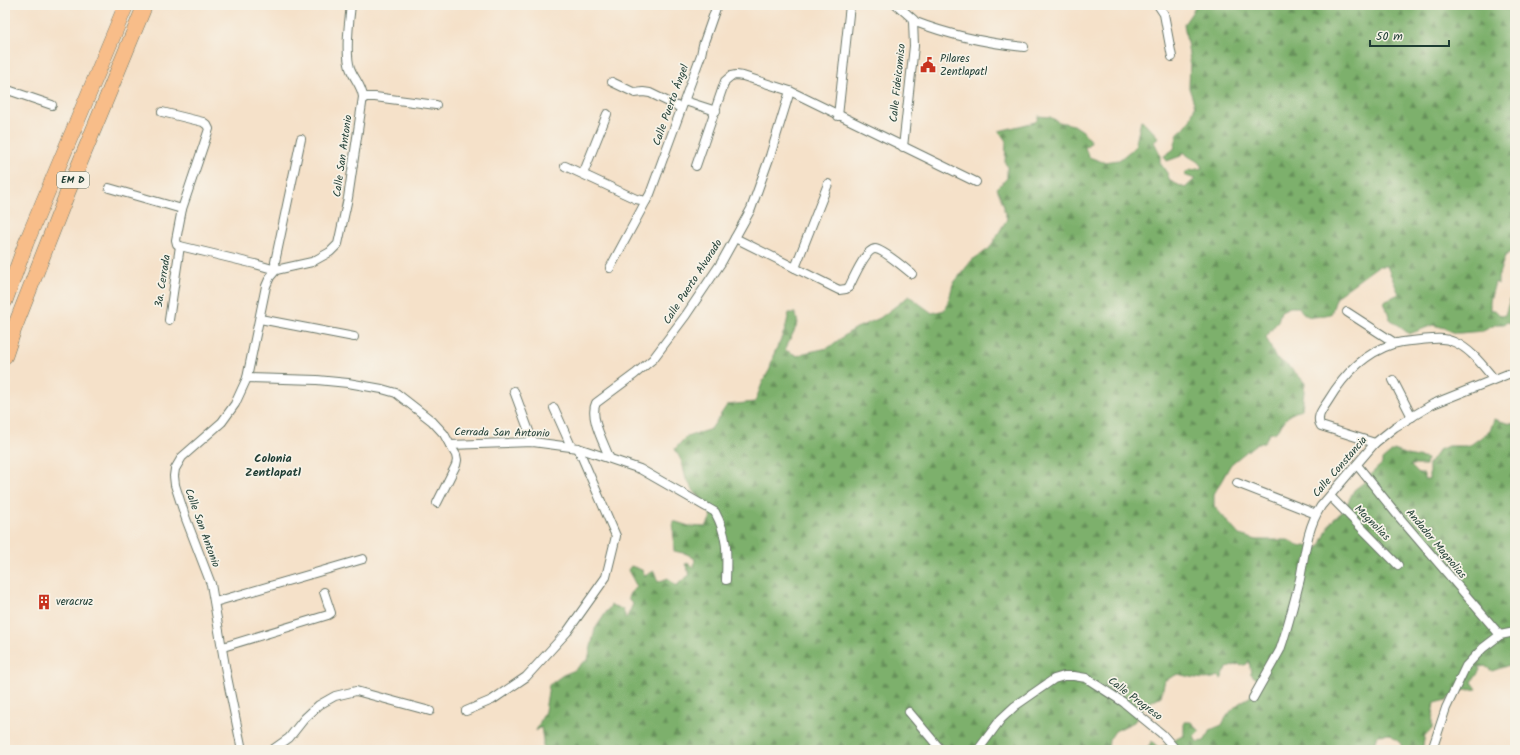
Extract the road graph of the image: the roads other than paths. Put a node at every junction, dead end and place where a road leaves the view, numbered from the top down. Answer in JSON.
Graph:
{"nodes":[{"id":1,"x":126,"y":5,"type":"edge"},
{"id":2,"x":145,"y":5,"type":"edge"},
{"id":3,"x":351,"y":5,"type":"edge"},
{"id":4,"x":717,"y":5,"type":"edge"},
{"id":5,"x":850,"y":5,"type":"edge"},
{"id":6,"x":898,"y":5,"type":"edge"},
{"id":7,"x":1158,"y":5,"type":"edge"},
{"id":8,"x":913,"y":22,"type":"junction"},
{"id":9,"x":1024,"y":47,"type":"dead end"},
{"id":10,"x":1172,"y":57,"type":"dead end"},
{"id":11,"x":612,"y":82,"type":"dead end"},
{"id":12,"x":5,"y":89,"type":"edge"},
{"id":13,"x":790,"y":92,"type":"junction"},
{"id":14,"x":363,"y":97,"type":"junction"},
{"id":15,"x":683,"y":104,"type":"junction"},
{"id":16,"x":52,"y":105,"type":"dead end"},
{"id":17,"x":436,"y":105,"type":"dead end"},
{"id":18,"x":716,"y":111,"type":"junction"},
{"id":19,"x":162,"y":112,"type":"dead end"},
{"id":20,"x":607,"y":114,"type":"dead end"},
{"id":21,"x":838,"y":116,"type":"junction"},
{"id":22,"x":301,"y":139,"type":"dead end"},
{"id":23,"x":903,"y":147,"type":"junction"},
{"id":24,"x":565,"y":166,"type":"dead end"},
{"id":25,"x":696,"y":166,"type":"dead end"},
{"id":26,"x":583,"y":174,"type":"junction"},
{"id":27,"x":976,"y":182,"type":"dead end"},
{"id":28,"x":828,"y":184,"type":"dead end"},
{"id":29,"x":109,"y":188,"type":"dead end"},
{"id":30,"x":646,"y":201,"type":"junction"},
{"id":31,"x":182,"y":209,"type":"junction"},
{"id":32,"x":735,"y":238,"type":"junction"},
{"id":33,"x":180,"y":246,"type":"junction"},
{"id":34,"x":610,"y":268,"type":"dead end"},
{"id":35,"x":795,"y":268,"type":"junction"},
{"id":36,"x":276,"y":270,"type":"junction"},
{"id":37,"x":912,"y":274,"type":"dead end"},
{"id":38,"x":5,"y":301,"type":"edge"},
{"id":39,"x":1347,"y":312,"type":"dead end"},
{"id":40,"x":260,"y":319,"type":"junction"},
{"id":41,"x":168,"y":320,"type":"dead end"},
{"id":42,"x":354,"y":337,"type":"dead end"},
{"id":43,"x":1395,"y":343,"type":"junction"},
{"id":44,"x":5,"y":356,"type":"edge"},
{"id":45,"x":1515,"y":373,"type":"edge"},
{"id":46,"x":247,"y":378,"type":"junction"},
{"id":47,"x":1494,"y":379,"type":"junction"},
{"id":48,"x":1393,"y":380,"type":"dead end"},
{"id":49,"x":514,"y":392,"type":"dead end"},
{"id":50,"x":554,"y":408,"type":"dead end"},
{"id":51,"x":1412,"y":417,"type":"junction"},
{"id":52,"x":533,"y":442,"type":"junction"},
{"id":53,"x":1375,"y":442,"type":"junction"},
{"id":54,"x":450,"y":445,"type":"junction"},
{"id":55,"x":575,"y":447,"type":"junction"},
{"id":56,"x":609,"y":458,"type":"junction"},
{"id":57,"x":1358,"y":465,"type":"junction"},
{"id":58,"x":1237,"y":483,"type":"dead end"},
{"id":59,"x":1330,"y":496,"type":"junction"},
{"id":60,"x":436,"y":503,"type":"dead end"},
{"id":61,"x":1316,"y":514,"type":"junction"},
{"id":62,"x":363,"y":559,"type":"dead end"},
{"id":63,"x":1398,"y":565,"type":"dead end"},
{"id":64,"x":726,"y":580,"type":"dead end"},
{"id":65,"x":324,"y":592,"type":"dead end"},
{"id":66,"x":215,"y":602,"type":"junction"},
{"id":67,"x":1515,"y":632,"type":"edge"},
{"id":68,"x":1500,"y":635,"type":"junction"},
{"id":69,"x":223,"y":647,"type":"junction"},
{"id":70,"x":1253,"y":698,"type":"dead end"},
{"id":71,"x":430,"y":711,"type":"dead end"},
{"id":72,"x":466,"y":711,"type":"dead end"},
{"id":73,"x":909,"y":712,"type":"dead end"},
{"id":74,"x":242,"y":750,"type":"edge"},
{"id":75,"x":272,"y":750,"type":"edge"},
{"id":76,"x":941,"y":750,"type":"edge"},
{"id":77,"x":978,"y":750,"type":"edge"},
{"id":78,"x":1176,"y":750,"type":"edge"},
{"id":79,"x":1432,"y":750,"type":"edge"}],
"edges":[{"from":1,"to":38,"type":"highway","number":"EM D"},
{"from":2,"to":44,"type":"highway","number":"EM D"},
{"from":3,"to":14,"type":"street"},
{"from":4,"to":15,"type":"street","name":"Calle Puerto Ángel"},
{"from":5,"to":21,"type":"street"},
{"from":6,"to":8,"type":"street"},
{"from":7,"to":10,"type":"street"},
{"from":8,"to":9,"type":"street"},
{"from":8,"to":23,"type":"street","name":"Calle Fideicomiso"},
{"from":11,"to":15,"type":"street"},
{"from":12,"to":16,"type":"street"},
{"from":13,"to":18,"type":"street"},
{"from":13,"to":21,"type":"street"},
{"from":13,"to":32,"type":"street","name":"Calle Puerto Alvarado"},
{"from":14,"to":17,"type":"street"},
{"from":14,"to":36,"type":"street","name":"Calle San Antonio"},
{"from":15,"to":18,"type":"street"},
{"from":15,"to":30,"type":"street","name":"Calle Puerto Ángel"},
{"from":18,"to":25,"type":"street"},
{"from":19,"to":31,"type":"street"},
{"from":20,"to":26,"type":"street"},
{"from":21,"to":23,"type":"street"},
{"from":22,"to":36,"type":"street"},
{"from":23,"to":27,"type":"street"},
{"from":24,"to":26,"type":"street"},
{"from":26,"to":30,"type":"street"},
{"from":28,"to":35,"type":"street"},
{"from":29,"to":31,"type":"street"},
{"from":30,"to":34,"type":"street","name":"Calle Puerto Ángel"},
{"from":31,"to":33,"type":"street"},
{"from":32,"to":35,"type":"street"},
{"from":32,"to":56,"type":"street","name":"Calle Puerto Alvarado"},
{"from":33,"to":36,"type":"street","name":"Calle San Antonio"},
{"from":33,"to":41,"type":"street","name":"3a. Cerrada"},
{"from":35,"to":37,"type":"street"},
{"from":36,"to":40,"type":"street","name":"Calle San Antonio"},
{"from":39,"to":43,"type":"street"},
{"from":40,"to":42,"type":"street"},
{"from":40,"to":46,"type":"street","name":"Calle San Antonio"},
{"from":43,"to":47,"type":"street"},
{"from":43,"to":53,"type":"street"},
{"from":45,"to":47,"type":"street","name":"Calle Constancia"},
{"from":46,"to":54,"type":"street","name":"Cerrada San Antonio"},
{"from":46,"to":66,"type":"street","name":"Calle San Antonio"},
{"from":47,"to":51,"type":"street","name":"Calle Constancia"},
{"from":48,"to":51,"type":"street"},
{"from":49,"to":52,"type":"street"},
{"from":50,"to":55,"type":"street"},
{"from":51,"to":53,"type":"street","name":"Calle Constancia"},
{"from":52,"to":54,"type":"street","name":"Cerrada San Antonio"},
{"from":52,"to":55,"type":"street","name":"Cerrada San Antonio"},
{"from":53,"to":57,"type":"street","name":"Calle Constancia"},
{"from":54,"to":60,"type":"street"},
{"from":55,"to":56,"type":"street","name":"Cerrada San Antonio"},
{"from":55,"to":72,"type":"street"},
{"from":56,"to":64,"type":"street","name":"Cerrada San Antonio"},
{"from":57,"to":59,"type":"street","name":"Calle Constancia"},
{"from":57,"to":68,"type":"street","name":"Andador Magnolias"},
{"from":58,"to":61,"type":"street"},
{"from":59,"to":61,"type":"street","name":"Calle Constancia"},
{"from":59,"to":63,"type":"street","name":"Magnolias"},
{"from":61,"to":70,"type":"street","name":"Calle Constancia"},
{"from":62,"to":66,"type":"street"},
{"from":65,"to":69,"type":"street"},
{"from":66,"to":69,"type":"street","name":"Calle San Antonio"},
{"from":67,"to":68,"type":"street"},
{"from":68,"to":79,"type":"street"},
{"from":69,"to":74,"type":"street","name":"Calle San Antonio"},
{"from":71,"to":75,"type":"street"},
{"from":73,"to":76,"type":"street"},
{"from":77,"to":78,"type":"street","name":"Calle Progreso"}]}
